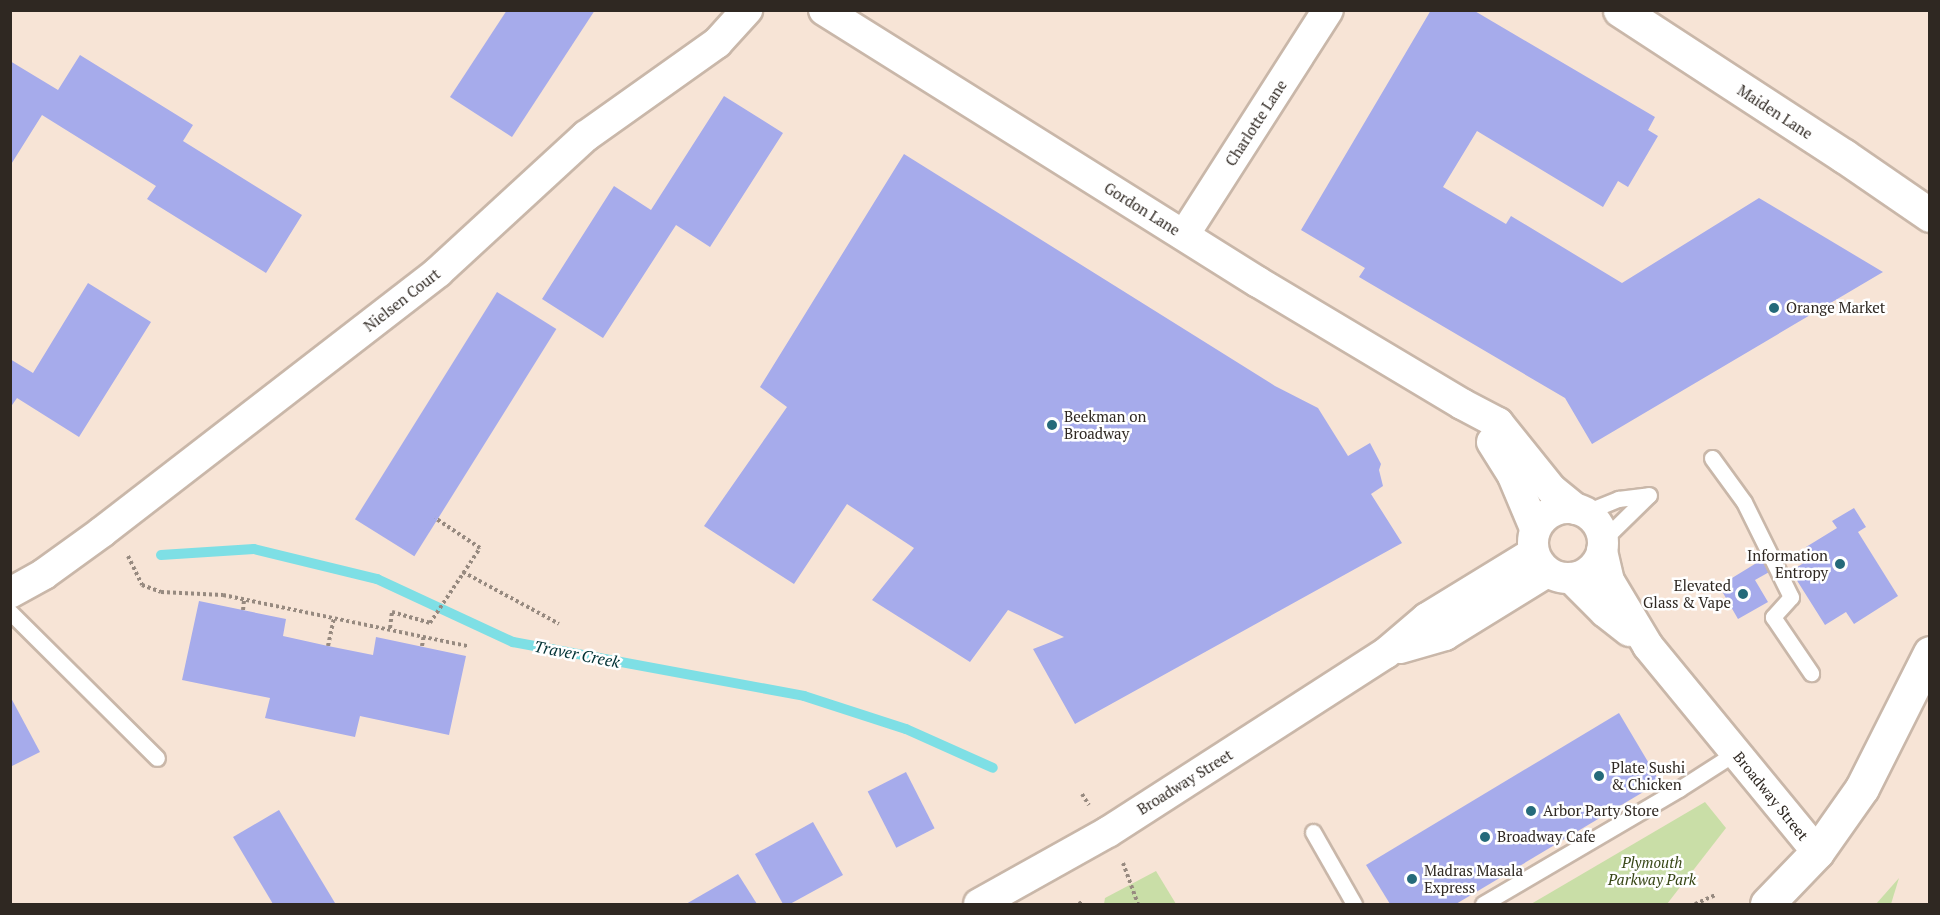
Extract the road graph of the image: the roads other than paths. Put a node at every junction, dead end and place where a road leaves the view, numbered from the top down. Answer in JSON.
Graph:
{"nodes":[{"id":1,"x":747,"y":10,"type":"edge"},
{"id":2,"x":824,"y":10,"type":"edge"},
{"id":3,"x":1328,"y":10,"type":"edge"},
{"id":4,"x":1620,"y":10,"type":"edge"},
{"id":5,"x":1929,"y":215,"type":"edge"},
{"id":6,"x":1184,"y":235,"type":"junction"},
{"id":7,"x":1462,"y":404,"type":"junction"},
{"id":8,"x":1712,"y":458,"type":"dead end"},
{"id":9,"x":1581,"y":510,"type":"junction"},
{"id":10,"x":1603,"y":545,"type":"junction"},
{"id":11,"x":1547,"y":558,"type":"junction"},
{"id":12,"x":10,"y":592,"type":"edge"},
{"id":13,"x":10,"y":612,"type":"edge"},
{"id":14,"x":1648,"y":646,"type":"junction"},
{"id":15,"x":1929,"y":653,"type":"edge"},
{"id":16,"x":1811,"y":673,"type":"dead end"},
{"id":17,"x":1735,"y":753,"type":"junction"},
{"id":18,"x":157,"y":758,"type":"dead end"},
{"id":19,"x":1313,"y":832,"type":"dead end"},
{"id":20,"x":1817,"y":852,"type":"junction"},
{"id":21,"x":979,"y":904,"type":"edge"},
{"id":22,"x":1354,"y":904,"type":"edge"},
{"id":23,"x":1483,"y":904,"type":"edge"},
{"id":24,"x":1767,"y":904,"type":"edge"}],
"edges":[{"from":1,"to":12,"type":"street","name":"Nielsen Court"},
{"from":2,"to":6,"type":"street","name":"Gordon Lane"},
{"from":3,"to":6,"type":"street","name":"Charlotte Lane"},
{"from":4,"to":5,"type":"main road","name":"Maiden Lane"},
{"from":6,"to":7,"type":"street","name":"Gordon Lane"},
{"from":7,"to":9,"type":"street","name":"Gordon Lane"},
{"from":7,"to":11,"type":"street","name":"Gordon Lane"},
{"from":8,"to":16,"type":"lane"},
{"from":9,"to":10,"type":"street"},
{"from":9,"to":10,"type":"lane"},
{"from":9,"to":11,"type":"street"},
{"from":10,"to":11,"type":"street"},
{"from":10,"to":14,"type":"street","name":"Broadway Street"},
{"from":11,"to":14,"type":"street","name":"Broadway Street"},
{"from":11,"to":21,"type":"street","name":"Broadway Street"},
{"from":13,"to":18,"type":"lane"},
{"from":14,"to":17,"type":"street","name":"Broadway Street"},
{"from":15,"to":20,"type":"main road","name":"Broadway Street"},
{"from":17,"to":20,"type":"street","name":"Broadway Street"},
{"from":17,"to":23,"type":"lane"},
{"from":19,"to":22,"type":"lane"},
{"from":20,"to":24,"type":"main road"}]}
